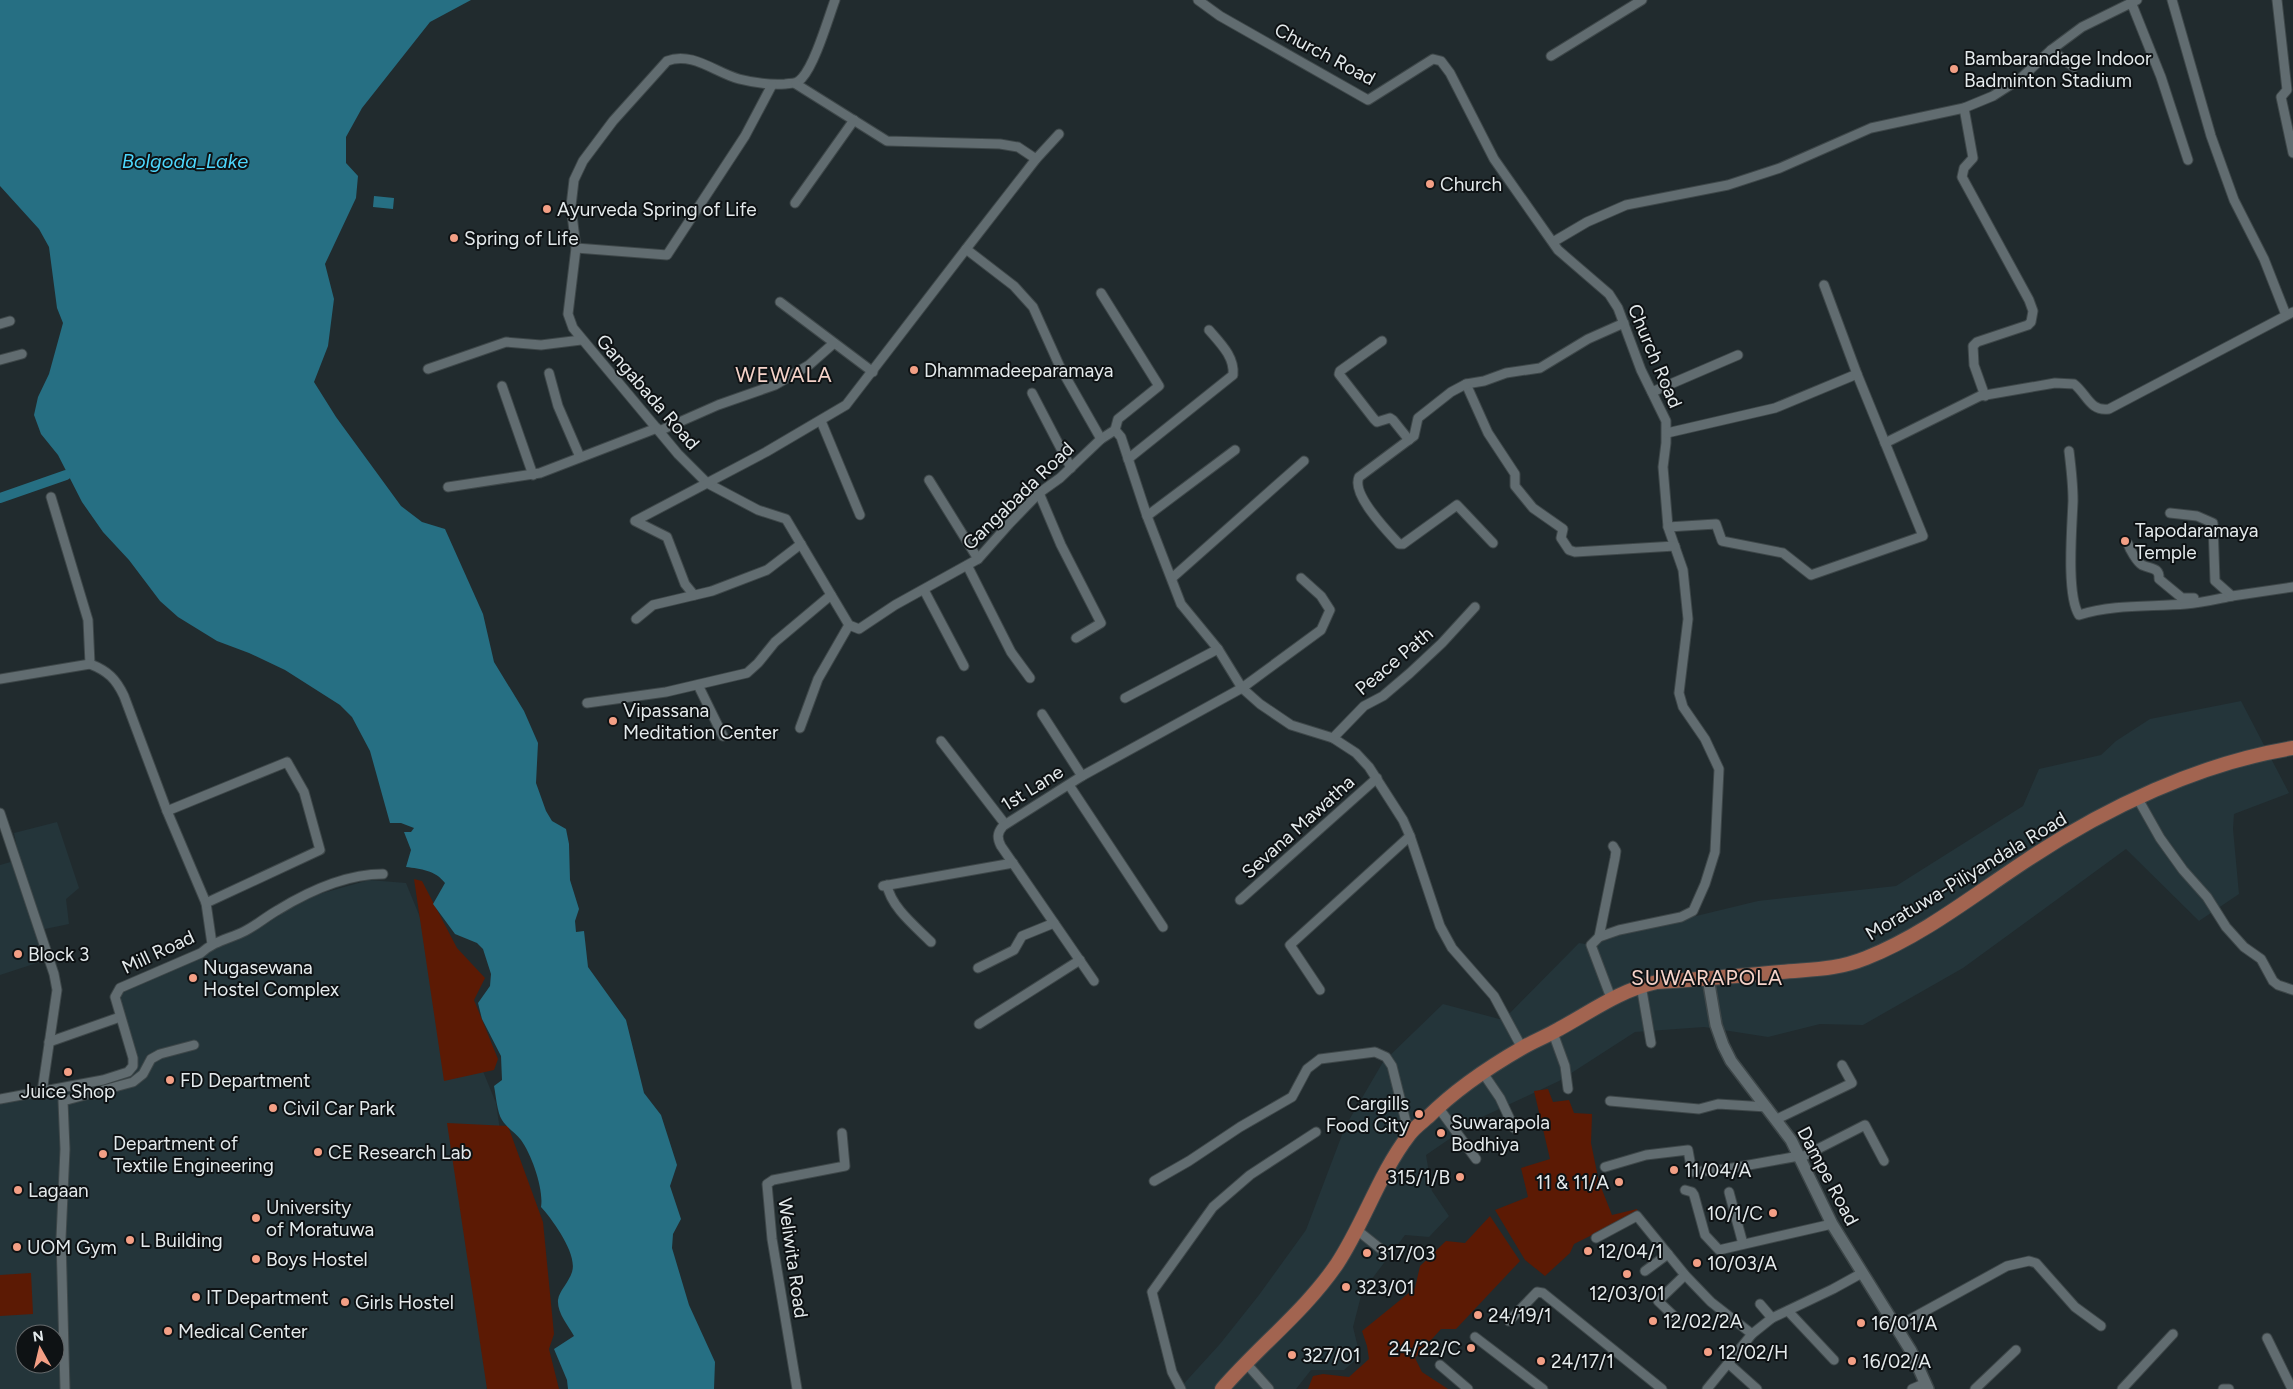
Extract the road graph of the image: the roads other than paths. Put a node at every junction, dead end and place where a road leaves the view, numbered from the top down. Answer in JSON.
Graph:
{"nodes":[{"id":1,"x":835,"y":0,"type":"edge"},
{"id":2,"x":1198,"y":0,"type":"edge"},
{"id":3,"x":1642,"y":0,"type":"edge"},
{"id":4,"x":2172,"y":0,"type":"edge"},
{"id":5,"x":2277,"y":0,"type":"edge"},
{"id":6,"x":2134,"y":1,"type":"edge"},
{"id":7,"x":2051,"y":50,"type":"junction"},
{"id":8,"x":1551,"y":56,"type":"dead end"},
{"id":9,"x":2074,"y":67,"type":"dead end"},
{"id":10,"x":796,"y":84,"type":"junction"},
{"id":11,"x":772,"y":85,"type":"junction"},
{"id":12,"x":1964,"y":108,"type":"junction"},
{"id":13,"x":854,"y":120,"type":"junction"},
{"id":14,"x":1058,"y":134,"type":"dead end"},
{"id":15,"x":2293,"y":154,"type":"edge"},
{"id":16,"x":1036,"y":159,"type":"junction"},
{"id":17,"x":2188,"y":160,"type":"dead end"},
{"id":18,"x":795,"y":203,"type":"dead end"},
{"id":19,"x":1553,"y":242,"type":"junction"},
{"id":20,"x":576,"y":248,"type":"junction"},
{"id":21,"x":966,"y":249,"type":"junction"},
{"id":22,"x":1824,"y":285,"type":"dead end"},
{"id":23,"x":1101,"y":293,"type":"dead end"},
{"id":24,"x":780,"y":302,"type":"dead end"},
{"id":25,"x":2290,"y":313,"type":"edge"},
{"id":26,"x":10,"y":321,"type":"dead end"},
{"id":27,"x":1624,"y":323,"type":"junction"},
{"id":28,"x":0,"y":324,"type":"edge"},
{"id":29,"x":1209,"y":330,"type":"dead end"},
{"id":30,"x":582,"y":340,"type":"junction"},
{"id":31,"x":1382,"y":341,"type":"dead end"},
{"id":32,"x":834,"y":343,"type":"junction"},
{"id":33,"x":22,"y":354,"type":"dead end"},
{"id":34,"x":1738,"y":355,"type":"dead end"},
{"id":35,"x":0,"y":360,"type":"edge"},
{"id":36,"x":428,"y":369,"type":"dead end"},
{"id":37,"x":873,"y":372,"type":"junction"},
{"id":38,"x":549,"y":373,"type":"dead end"},
{"id":39,"x":1857,"y":374,"type":"junction"},
{"id":40,"x":1466,"y":384,"type":"junction"},
{"id":41,"x":502,"y":386,"type":"dead end"},
{"id":42,"x":1652,"y":392,"type":"junction"},
{"id":43,"x":1032,"y":393,"type":"dead end"},
{"id":44,"x":1986,"y":396,"type":"junction"},
{"id":45,"x":821,"y":421,"type":"junction"},
{"id":46,"x":658,"y":429,"type":"junction"},
{"id":47,"x":1115,"y":430,"type":"junction"},
{"id":48,"x":1667,"y":433,"type":"junction"},
{"id":49,"x":1101,"y":439,"type":"junction"},
{"id":50,"x":1409,"y":440,"type":"junction"},
{"id":51,"x":1885,"y":443,"type":"junction"},
{"id":52,"x":1235,"y":450,"type":"dead end"},
{"id":53,"x":2069,"y":451,"type":"dead end"},
{"id":54,"x":580,"y":457,"type":"junction"},
{"id":55,"x":1128,"y":459,"type":"junction"},
{"id":56,"x":1304,"y":461,"type":"dead end"},
{"id":57,"x":1071,"y":468,"type":"junction"},
{"id":58,"x":533,"y":475,"type":"junction"},
{"id":59,"x":929,"y":480,"type":"dead end"},
{"id":60,"x":707,"y":483,"type":"junction"},
{"id":61,"x":448,"y":487,"type":"dead end"},
{"id":62,"x":1039,"y":493,"type":"junction"},
{"id":63,"x":51,"y":497,"type":"dead end"},
{"id":64,"x":2170,"y":513,"type":"dead end"},
{"id":65,"x":860,"y":515,"type":"dead end"},
{"id":66,"x":1147,"y":516,"type":"junction"},
{"id":67,"x":1668,"y":528,"type":"junction"},
{"id":68,"x":1492,"y":543,"type":"dead end"},
{"id":69,"x":801,"y":544,"type":"junction"},
{"id":70,"x":2128,"y":544,"type":"dead end"},
{"id":71,"x":1675,"y":546,"type":"junction"},
{"id":72,"x":978,"y":560,"type":"junction"},
{"id":73,"x":968,"y":567,"type":"junction"},
{"id":74,"x":1172,"y":578,"type":"junction"},
{"id":75,"x":1301,"y":578,"type":"dead end"},
{"id":76,"x":2293,"y":587,"type":"edge"},
{"id":77,"x":924,"y":590,"type":"junction"},
{"id":78,"x":694,"y":595,"type":"junction"},
{"id":79,"x":831,"y":595,"type":"junction"},
{"id":80,"x":2232,"y":596,"type":"junction"},
{"id":81,"x":1475,"y":607,"type":"dead end"},
{"id":82,"x":636,"y":619,"type":"dead end"},
{"id":83,"x":849,"y":625,"type":"junction"},
{"id":84,"x":1076,"y":638,"type":"dead end"},
{"id":85,"x":1218,"y":649,"type":"junction"},
{"id":86,"x":90,"y":664,"type":"junction"},
{"id":87,"x":964,"y":666,"type":"dead end"},
{"id":88,"x":1030,"y":678,"type":"dead end"},
{"id":89,"x":0,"y":679,"type":"edge"},
{"id":90,"x":698,"y":685,"type":"junction"},
{"id":91,"x":1242,"y":688,"type":"junction"},
{"id":92,"x":1125,"y":698,"type":"dead end"},
{"id":93,"x":587,"y":703,"type":"dead end"},
{"id":94,"x":1042,"y":714,"type":"dead end"},
{"id":95,"x":800,"y":728,"type":"dead end"},
{"id":96,"x":723,"y":736,"type":"dead end"},
{"id":97,"x":1333,"y":738,"type":"junction"},
{"id":98,"x":941,"y":741,"type":"dead end"},
{"id":99,"x":2293,"y":748,"type":"edge"},
{"id":100,"x":1082,"y":776,"type":"junction"},
{"id":101,"x":1377,"y":778,"type":"junction"},
{"id":102,"x":1069,"y":785,"type":"junction"},
{"id":103,"x":2138,"y":799,"type":"junction"},
{"id":104,"x":167,"y":811,"type":"junction"},
{"id":105,"x":0,"y":813,"type":"edge"},
{"id":106,"x":1005,"y":824,"type":"junction"},
{"id":107,"x":1410,"y":836,"type":"junction"},
{"id":108,"x":1613,"y":846,"type":"dead end"},
{"id":109,"x":1013,"y":863,"type":"junction"},
{"id":110,"x":383,"y":874,"type":"dead end"},
{"id":111,"x":1240,"y":900,"type":"dead end"},
{"id":112,"x":206,"y":903,"type":"junction"},
{"id":113,"x":1054,"y":922,"type":"junction"},
{"id":114,"x":1162,"y":927,"type":"dead end"},
{"id":115,"x":1599,"y":937,"type":"junction"},
{"id":116,"x":930,"y":942,"type":"dead end"},
{"id":117,"x":212,"y":944,"type":"junction"},
{"id":118,"x":1080,"y":960,"type":"junction"},
{"id":119,"x":978,"y":968,"type":"dead end"},
{"id":120,"x":1708,"y":978,"type":"junction"},
{"id":121,"x":1094,"y":981,"type":"dead end"},
{"id":122,"x":1641,"y":985,"type":"junction"},
{"id":123,"x":1320,"y":990,"type":"dead end"},
{"id":124,"x":2293,"y":990,"type":"edge"},
{"id":125,"x":1611,"y":998,"type":"junction"},
{"id":126,"x":120,"y":1017,"type":"junction"},
{"id":127,"x":979,"y":1024,"type":"dead end"},
{"id":128,"x":1553,"y":1033,"type":"junction"},
{"id":129,"x":49,"y":1042,"type":"junction"},
{"id":130,"x":1651,"y":1043,"type":"dead end"},
{"id":131,"x":194,"y":1045,"type":"dead end"},
{"id":132,"x":1522,"y":1048,"type":"junction"},
{"id":133,"x":1842,"y":1065,"type":"dead end"},
{"id":134,"x":1483,"y":1072,"type":"junction"},
{"id":135,"x":1568,"y":1089,"type":"dead end"},
{"id":136,"x":42,"y":1092,"type":"junction"},
{"id":137,"x":0,"y":1099,"type":"edge"},
{"id":138,"x":1610,"y":1101,"type":"dead end"},
{"id":139,"x":1438,"y":1107,"type":"junction"},
{"id":140,"x":1767,"y":1107,"type":"junction"},
{"id":141,"x":1777,"y":1119,"type":"junction"},
{"id":142,"x":1514,"y":1128,"type":"dead end"},
{"id":143,"x":1316,"y":1132,"type":"dead end"},
{"id":144,"x":842,"y":1134,"type":"dead end"},
{"id":145,"x":1409,"y":1134,"type":"junction"},
{"id":146,"x":1800,"y":1157,"type":"junction"},
{"id":147,"x":1476,"y":1159,"type":"dead end"},
{"id":148,"x":1884,"y":1161,"type":"dead end"},
{"id":149,"x":1605,"y":1167,"type":"dead end"},
{"id":150,"x":1154,"y":1181,"type":"dead end"},
{"id":151,"x":1685,"y":1190,"type":"dead end"},
{"id":152,"x":1728,"y":1192,"type":"dead end"},
{"id":153,"x":1832,"y":1224,"type":"junction"},
{"id":154,"x":1357,"y":1230,"type":"junction"},
{"id":155,"x":1596,"y":1238,"type":"dead end"},
{"id":156,"x":1743,"y":1244,"type":"junction"},
{"id":157,"x":1382,"y":1250,"type":"dead end"},
{"id":158,"x":1668,"y":1254,"type":"junction"},
{"id":159,"x":1645,"y":1271,"type":"dead end"},
{"id":160,"x":1862,"y":1273,"type":"junction"},
{"id":161,"x":1685,"y":1275,"type":"junction"},
{"id":162,"x":1760,"y":1304,"type":"dead end"},
{"id":163,"x":1788,"y":1311,"type":"junction"},
{"id":164,"x":1677,"y":1318,"type":"dead end"},
{"id":165,"x":1772,"y":1318,"type":"junction"},
{"id":166,"x":1509,"y":1321,"type":"dead end"},
{"id":167,"x":1896,"y":1326,"type":"junction"},
{"id":168,"x":2100,"y":1326,"type":"dead end"},
{"id":169,"x":1752,"y":1334,"type":"junction"},
{"id":170,"x":2173,"y":1334,"type":"dead end"},
{"id":171,"x":1475,"y":1337,"type":"dead end"},
{"id":172,"x":2267,"y":1338,"type":"dead end"},
{"id":173,"x":2016,"y":1350,"type":"dead end"},
{"id":174,"x":1834,"y":1360,"type":"dead end"},
{"id":175,"x":1245,"y":1362,"type":"junction"},
{"id":176,"x":1729,"y":1364,"type":"junction"},
{"id":177,"x":1440,"y":1365,"type":"dead end"},
{"id":178,"x":1927,"y":1386,"type":"edge"},
{"id":179,"x":66,"y":1389,"type":"edge"},
{"id":180,"x":797,"y":1389,"type":"edge"},
{"id":181,"x":1182,"y":1389,"type":"edge"},
{"id":182,"x":1222,"y":1389,"type":"edge"},
{"id":183,"x":1268,"y":1389,"type":"edge"},
{"id":184,"x":1468,"y":1389,"type":"edge"},
{"id":185,"x":1543,"y":1389,"type":"edge"},
{"id":186,"x":1662,"y":1389,"type":"edge"},
{"id":187,"x":1707,"y":1389,"type":"edge"},
{"id":188,"x":1757,"y":1389,"type":"edge"},
{"id":189,"x":1912,"y":1389,"type":"edge"},
{"id":190,"x":1975,"y":1389,"type":"edge"},
{"id":191,"x":2122,"y":1389,"type":"edge"},
{"id":192,"x":2222,"y":1389,"type":"edge"},
{"id":193,"x":2229,"y":1389,"type":"edge"},
{"id":194,"x":2292,"y":1389,"type":"edge"}],
"edges":[{"from":1,"to":10,"type":"street"},
{"from":2,"to":19,"type":"street","name":"Church Road"},
{"from":3,"to":8,"type":"street"},
{"from":4,"to":25,"type":"street"},
{"from":5,"to":15,"type":"street"},
{"from":6,"to":7,"type":"street"},
{"from":6,"to":17,"type":"street"},
{"from":7,"to":9,"type":"street"},
{"from":7,"to":12,"type":"street"},
{"from":10,"to":11,"type":"street","name":"Gangabada Road"},
{"from":10,"to":13,"type":"street"},
{"from":11,"to":20,"type":"street"},
{"from":11,"to":20,"type":"street","name":"Gangabada Road"},
{"from":12,"to":19,"type":"street"},
{"from":12,"to":44,"type":"street"},
{"from":13,"to":16,"type":"street"},
{"from":13,"to":18,"type":"street"},
{"from":14,"to":16,"type":"street"},
{"from":16,"to":21,"type":"street"},
{"from":19,"to":27,"type":"street","name":"Church Road"},
{"from":20,"to":30,"type":"street","name":"Gangabada Road"},
{"from":21,"to":37,"type":"street"},
{"from":21,"to":49,"type":"street"},
{"from":22,"to":39,"type":"street"},
{"from":23,"to":47,"type":"street"},
{"from":24,"to":32,"type":"street"},
{"from":25,"to":44,"type":"street"},
{"from":26,"to":28,"type":"street"},
{"from":27,"to":40,"type":"street"},
{"from":27,"to":42,"type":"street","name":"Church Road"},
{"from":29,"to":55,"type":"street"},
{"from":30,"to":36,"type":"street"},
{"from":30,"to":46,"type":"street","name":"Gangabada Road"},
{"from":31,"to":50,"type":"street"},
{"from":32,"to":37,"type":"street"},
{"from":32,"to":46,"type":"street"},
{"from":33,"to":35,"type":"street"},
{"from":34,"to":42,"type":"street"},
{"from":37,"to":45,"type":"street"},
{"from":38,"to":54,"type":"street"},
{"from":39,"to":48,"type":"street"},
{"from":39,"to":51,"type":"street"},
{"from":40,"to":50,"type":"street"},
{"from":40,"to":71,"type":"street"},
{"from":41,"to":58,"type":"street"},
{"from":42,"to":48,"type":"street","name":"Church Road"},
{"from":43,"to":57,"type":"street"},
{"from":44,"to":51,"type":"street"},
{"from":45,"to":60,"type":"street"},
{"from":45,"to":65,"type":"street"},
{"from":46,"to":54,"type":"street"},
{"from":46,"to":60,"type":"street","name":"Gangabada Road"},
{"from":47,"to":49,"type":"street","name":"Gangabada Road"},
{"from":47,"to":55,"type":"street"},
{"from":48,"to":67,"type":"street","name":"Church Road"},
{"from":49,"to":57,"type":"street","name":"Gangabada Road"},
{"from":50,"to":68,"type":"street"},
{"from":51,"to":67,"type":"street"},
{"from":52,"to":66,"type":"street"},
{"from":53,"to":80,"type":"street"},
{"from":54,"to":58,"type":"street"},
{"from":55,"to":66,"type":"street"},
{"from":56,"to":74,"type":"street"},
{"from":57,"to":62,"type":"street","name":"Gangabada Road"},
{"from":58,"to":61,"type":"street"},
{"from":59,"to":72,"type":"street"},
{"from":60,"to":69,"type":"street","name":"Gangabada Road"},
{"from":60,"to":78,"type":"street"},
{"from":62,"to":72,"type":"street","name":"Gangabada Road"},
{"from":62,"to":84,"type":"street"},
{"from":63,"to":86,"type":"street"},
{"from":64,"to":80,"type":"street"},
{"from":66,"to":74,"type":"street"},
{"from":67,"to":71,"type":"street","name":"Church Road"},
{"from":69,"to":78,"type":"street"},
{"from":69,"to":79,"type":"street","name":"Gangabada Road"},
{"from":70,"to":80,"type":"street"},
{"from":71,"to":115,"type":"street","name":"Church Road"},
{"from":72,"to":73,"type":"street","name":"Gangabada Road"},
{"from":73,"to":77,"type":"street","name":"Gangabada Road"},
{"from":73,"to":88,"type":"street"},
{"from":74,"to":85,"type":"street"},
{"from":75,"to":91,"type":"street","name":"1st Lane"},
{"from":76,"to":80,"type":"street"},
{"from":77,"to":83,"type":"street","name":"Gangabada Road"},
{"from":77,"to":87,"type":"street"},
{"from":78,"to":82,"type":"street"},
{"from":79,"to":83,"type":"street","name":"Gangabada Road"},
{"from":79,"to":90,"type":"street"},
{"from":81,"to":97,"type":"street","name":"Peace Path"},
{"from":83,"to":95,"type":"street"},
{"from":85,"to":91,"type":"street"},
{"from":85,"to":92,"type":"street"},
{"from":86,"to":89,"type":"street"},
{"from":86,"to":104,"type":"street"},
{"from":90,"to":93,"type":"street"},
{"from":90,"to":96,"type":"street"},
{"from":91,"to":97,"type":"street"},
{"from":91,"to":100,"type":"street","name":"1st Lane"},
{"from":94,"to":100,"type":"street"},
{"from":97,"to":101,"type":"street"},
{"from":98,"to":106,"type":"street"},
{"from":99,"to":103,"type":"main road","name":"Moratuwa-Piliyandala Road"},
{"from":100,"to":102,"type":"street","name":"1st Lane"},
{"from":101,"to":107,"type":"street"},
{"from":101,"to":111,"type":"street","name":"Sevana Mawatha"},
{"from":102,"to":106,"type":"street","name":"1st Lane"},
{"from":102,"to":114,"type":"street"},
{"from":103,"to":120,"type":"main road","name":"Moratuwa-Piliyandala Road"},
{"from":103,"to":124,"type":"street"},
{"from":104,"to":112,"type":"street"},
{"from":104,"to":112,"type":"street"},
{"from":105,"to":129,"type":"street"},
{"from":106,"to":109,"type":"street","name":"1st Lane"},
{"from":107,"to":123,"type":"street"},
{"from":107,"to":132,"type":"street"},
{"from":108,"to":115,"type":"street"},
{"from":109,"to":113,"type":"street","name":"1st Lane"},
{"from":109,"to":116,"type":"street"},
{"from":110,"to":117,"type":"street","name":"Mill Road"},
{"from":112,"to":117,"type":"street"},
{"from":113,"to":118,"type":"street","name":"1st Lane"},
{"from":113,"to":119,"type":"street"},
{"from":115,"to":125,"type":"street"},
{"from":117,"to":126,"type":"street","name":"Mill Road"},
{"from":118,"to":121,"type":"street","name":"1st Lane"},
{"from":118,"to":127,"type":"street"},
{"from":120,"to":122,"type":"main road","name":"Moratuwa-Piliyandala Road"},
{"from":120,"to":140,"type":"street","name":"Dampe Road"},
{"from":122,"to":125,"type":"main road","name":"Moratuwa-Piliyandala Road"},
{"from":122,"to":130,"type":"street"},
{"from":125,"to":128,"type":"main road","name":"Moratuwa-Piliyandala Road"},
{"from":126,"to":129,"type":"street"},
{"from":126,"to":136,"type":"street","name":"Mill Road"},
{"from":128,"to":132,"type":"main road","name":"Moratuwa-Piliyandala Road"},
{"from":128,"to":135,"type":"street"},
{"from":129,"to":136,"type":"street"},
{"from":131,"to":179,"type":"street"},
{"from":132,"to":134,"type":"main road","name":"Moratuwa-Piliyandala Road"},
{"from":133,"to":141,"type":"street"},
{"from":134,"to":139,"type":"main road","name":"Moratuwa-Piliyandala Road"},
{"from":134,"to":142,"type":"street"},
{"from":136,"to":137,"type":"street","name":"Mill Road"},
{"from":138,"to":140,"type":"street"},
{"from":139,"to":145,"type":"main road","name":"Moratuwa-Piliyandala Road"},
{"from":139,"to":147,"type":"street"},
{"from":140,"to":141,"type":"street","name":"Dampe Road"},
{"from":141,"to":146,"type":"street","name":"Dampe Road"},
{"from":143,"to":181,"type":"street"},
{"from":144,"to":180,"type":"street","name":"Weliwita Road"},
{"from":145,"to":150,"type":"street"},
{"from":145,"to":154,"type":"main road","name":"Moratuwa-Piliyandala Road"},
{"from":146,"to":148,"type":"street"},
{"from":146,"to":149,"type":"street"},
{"from":146,"to":153,"type":"street","name":"Dampe Road"},
{"from":151,"to":156,"type":"street"},
{"from":152,"to":156,"type":"street"},
{"from":153,"to":156,"type":"street"},
{"from":153,"to":160,"type":"street","name":"Dampe Road"},
{"from":154,"to":157,"type":"street"},
{"from":154,"to":175,"type":"main road","name":"Moratuwa-Piliyandala Road"},
{"from":155,"to":158,"type":"street"},
{"from":158,"to":159,"type":"street"},
{"from":158,"to":161,"type":"street"},
{"from":160,"to":163,"type":"street"},
{"from":160,"to":167,"type":"street","name":"Dampe Road"},
{"from":161,"to":164,"type":"street"},
{"from":161,"to":169,"type":"street"},
{"from":162,"to":165,"type":"street"},
{"from":163,"to":165,"type":"street"},
{"from":163,"to":174,"type":"street"},
{"from":165,"to":169,"type":"street"},
{"from":166,"to":186,"type":"street"},
{"from":167,"to":168,"type":"street"},
{"from":167,"to":178,"type":"street","name":"Dampe Road"},
{"from":169,"to":176,"type":"street"},
{"from":170,"to":191,"type":"street"},
{"from":171,"to":185,"type":"street"},
{"from":172,"to":194,"type":"street"},
{"from":173,"to":190,"type":"street"},
{"from":175,"to":182,"type":"main road","name":"Moratuwa-Piliyandala Road"},
{"from":175,"to":183,"type":"street"},
{"from":176,"to":187,"type":"street"},
{"from":176,"to":188,"type":"street"},
{"from":177,"to":184,"type":"street"},
{"from":178,"to":189,"type":"street"},
{"from":192,"to":193,"type":"street"}]}
